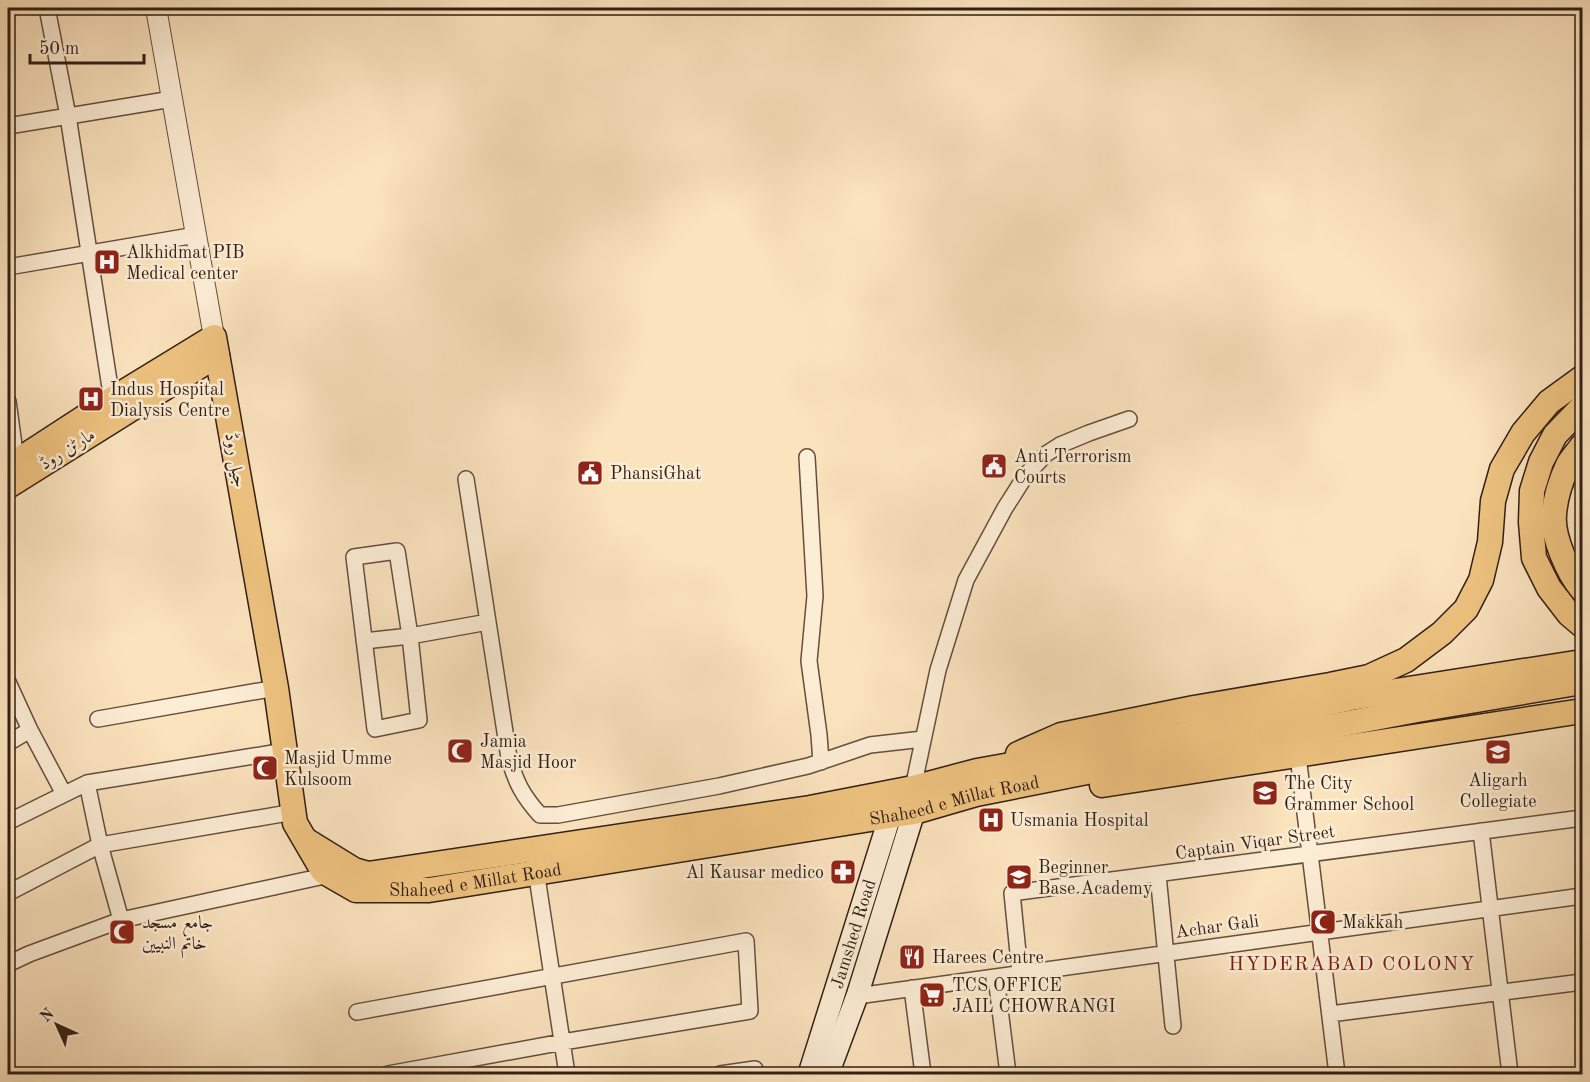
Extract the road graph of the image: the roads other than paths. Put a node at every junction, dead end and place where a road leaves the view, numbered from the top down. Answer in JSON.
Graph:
{"nodes":[{"id":1,"x":47,"y":8,"type":"edge"},
{"id":2,"x":156,"y":8,"type":"edge"},
{"id":3,"x":172,"y":99,"type":"junction"},
{"id":4,"x":68,"y":116,"type":"junction"},
{"id":5,"x":8,"y":126,"type":"edge"},
{"id":6,"x":196,"y":235,"type":"junction"},
{"id":7,"x":88,"y":253,"type":"junction"},
{"id":8,"x":8,"y":267,"type":"edge"},
{"id":9,"x":215,"y":346,"type":"junction"},
{"id":10,"x":1582,"y":378,"type":"edge"},
{"id":11,"x":8,"y":401,"type":"edge"},
{"id":12,"x":1582,"y":408,"type":"edge"},
{"id":13,"x":113,"y":409,"type":"junction"},
{"id":14,"x":1129,"y":419,"type":"dead end"},
{"id":15,"x":1582,"y":446,"type":"edge"},
{"id":16,"x":807,"y":457,"type":"dead end"},
{"id":17,"x":13,"y":474,"type":"edge"},
{"id":18,"x":466,"y":479,"type":"dead end"},
{"id":19,"x":1582,"y":589,"type":"edge"},
{"id":20,"x":488,"y":622,"type":"junction"},
{"id":21,"x":1582,"y":625,"type":"edge"},
{"id":22,"x":410,"y":636,"type":"junction"},
{"id":23,"x":364,"y":641,"type":"junction"},
{"id":24,"x":1582,"y":662,"type":"edge"},
{"id":25,"x":8,"y":682,"type":"edge"},
{"id":26,"x":1582,"y":682,"type":"edge"},
{"id":27,"x":276,"y":688,"type":"junction"},
{"id":28,"x":1582,"y":711,"type":"edge"},
{"id":29,"x":98,"y":718,"type":"dead end"},
{"id":30,"x":30,"y":730,"type":"junction"},
{"id":31,"x":923,"y":739,"type":"junction"},
{"id":32,"x":8,"y":742,"type":"edge"},
{"id":33,"x":285,"y":751,"type":"junction"},
{"id":34,"x":1298,"y":756,"type":"junction"},
{"id":35,"x":821,"y":762,"type":"junction"},
{"id":36,"x":976,"y":782,"type":"junction"},
{"id":37,"x":87,"y":783,"type":"junction"},
{"id":38,"x":64,"y":794,"type":"junction"},
{"id":39,"x":904,"y":802,"type":"junction"},
{"id":40,"x":294,"y":812,"type":"junction"},
{"id":41,"x":1582,"y":818,"type":"edge"},
{"id":42,"x":8,"y":822,"type":"edge"},
{"id":43,"x":1481,"y":831,"type":"junction"},
{"id":44,"x":305,"y":840,"type":"junction"},
{"id":45,"x":100,"y":845,"type":"junction"},
{"id":46,"x":532,"y":849,"type":"junction"},
{"id":47,"x":1310,"y":855,"type":"junction"},
{"id":48,"x":537,"y":873,"type":"junction"},
{"id":49,"x":329,"y":875,"type":"junction"},
{"id":50,"x":1158,"y":875,"type":"junction"},
{"id":51,"x":8,"y":893,"type":"edge"},
{"id":52,"x":1582,"y":896,"type":"edge"},
{"id":53,"x":1490,"y":909,"type":"junction"},
{"id":54,"x":120,"y":920,"type":"junction"},
{"id":55,"x":1320,"y":932,"type":"junction"},
{"id":56,"x":1165,"y":953,"type":"junction"},
{"id":57,"x":8,"y":964,"type":"edge"},
{"id":58,"x":1020,"y":973,"type":"junction"},
{"id":59,"x":552,"y":976,"type":"junction"},
{"id":60,"x":996,"y":977,"type":"junction"},
{"id":61,"x":1582,"y":982,"type":"edge"},
{"id":62,"x":912,"y":988,"type":"junction"},
{"id":63,"x":1500,"y":993,"type":"junction"},
{"id":64,"x":857,"y":996,"type":"junction"},
{"id":65,"x":357,"y":1012,"type":"dead end"},
{"id":66,"x":1330,"y":1014,"type":"junction"},
{"id":67,"x":1173,"y":1026,"type":"dead end"},
{"id":68,"x":563,"y":1042,"type":"junction"},
{"id":69,"x":755,"y":1069,"type":"dead end"},
{"id":70,"x":388,"y":1074,"type":"edge"},
{"id":71,"x":567,"y":1074,"type":"edge"},
{"id":72,"x":720,"y":1074,"type":"edge"},
{"id":73,"x":809,"y":1074,"type":"edge"},
{"id":74,"x":828,"y":1074,"type":"edge"},
{"id":75,"x":923,"y":1074,"type":"edge"},
{"id":76,"x":1008,"y":1074,"type":"edge"},
{"id":77,"x":1337,"y":1074,"type":"edge"},
{"id":78,"x":1510,"y":1074,"type":"edge"}],
"edges":[{"from":1,"to":4,"type":"street"},
{"from":2,"to":3,"type":"street","name":"جیل روڈ"},
{"from":3,"to":4,"type":"street"},
{"from":3,"to":6,"type":"street","name":"جیل روڈ"},
{"from":4,"to":5,"type":"street"},
{"from":4,"to":7,"type":"street"},
{"from":6,"to":7,"type":"street"},
{"from":6,"to":9,"type":"street","name":"جیل روڈ"},
{"from":7,"to":8,"type":"street"},
{"from":7,"to":13,"type":"street"},
{"from":9,"to":13,"type":"main road","name":"مارٹن روڈ"},
{"from":9,"to":27,"type":"main road","name":"جیل روڈ"},
{"from":10,"to":36,"type":"main road"},
{"from":11,"to":17,"type":"street"},
{"from":12,"to":21,"type":"main road"},
{"from":13,"to":17,"type":"main road","name":"مارٹن روڈ"},
{"from":14,"to":31,"type":"street"},
{"from":15,"to":19,"type":"main road"},
{"from":16,"to":35,"type":"street"},
{"from":18,"to":20,"type":"street"},
{"from":20,"to":22,"type":"street"},
{"from":20,"to":35,"type":"street"},
{"from":22,"to":23,"type":"street"},
{"from":22,"to":23,"type":"street"},
{"from":22,"to":23,"type":"street"},
{"from":24,"to":36,"type":"main road"},
{"from":25,"to":30,"type":"street"},
{"from":26,"to":36,"type":"main road","name":"Shaheed e Millat Road"},
{"from":27,"to":29,"type":"street"},
{"from":27,"to":33,"type":"main road","name":"جیل روڈ"},
{"from":28,"to":34,"type":"main road"},
{"from":30,"to":32,"type":"street"},
{"from":30,"to":38,"type":"street"},
{"from":31,"to":35,"type":"street"},
{"from":31,"to":39,"type":"street"},
{"from":33,"to":37,"type":"street"},
{"from":33,"to":40,"type":"main road","name":"جیل روڈ"},
{"from":34,"to":36,"type":"main road"},
{"from":34,"to":47,"type":"street"},
{"from":36,"to":39,"type":"main road"},
{"from":37,"to":38,"type":"street"},
{"from":37,"to":45,"type":"street"},
{"from":38,"to":42,"type":"street"},
{"from":39,"to":46,"type":"main road","name":"Shaheed e Millat Road"},
{"from":39,"to":48,"type":"main road","name":"Shaheed e Millat Road"},
{"from":39,"to":64,"type":"main road","name":"Jamshed Road"},
{"from":39,"to":73,"type":"main road","name":"Jamshed Road"},
{"from":40,"to":44,"type":"main road","name":"جیل روڈ"},
{"from":40,"to":45,"type":"street"},
{"from":41,"to":43,"type":"street","name":"Captain Viqar Street"},
{"from":43,"to":47,"type":"street","name":"Captain Viqar Street"},
{"from":43,"to":53,"type":"street"},
{"from":44,"to":46,"type":"main road","name":"Shaheed e Millat Road"},
{"from":44,"to":49,"type":"main road","name":"Shaheed e Millat Road"},
{"from":45,"to":51,"type":"street"},
{"from":45,"to":54,"type":"street"},
{"from":46,"to":48,"type":"street"},
{"from":47,"to":50,"type":"street","name":"Captain Viqar Street"},
{"from":47,"to":55,"type":"street"},
{"from":48,"to":49,"type":"main road","name":"Shaheed e Millat Road"},
{"from":48,"to":59,"type":"street"},
{"from":49,"to":54,"type":"street"},
{"from":50,"to":56,"type":"street"},
{"from":50,"to":58,"type":"street","name":"Captain Viqar Street"},
{"from":52,"to":53,"type":"street","name":"Achar Gali"},
{"from":53,"to":55,"type":"street","name":"Achar Gali"},
{"from":53,"to":63,"type":"street"},
{"from":54,"to":57,"type":"street"},
{"from":55,"to":56,"type":"street","name":"Achar Gali"},
{"from":55,"to":66,"type":"street"},
{"from":56,"to":58,"type":"street","name":"Achar Gali"},
{"from":56,"to":67,"type":"street"},
{"from":58,"to":60,"type":"street","name":"Achar Gali"},
{"from":59,"to":65,"type":"street"},
{"from":59,"to":68,"type":"street"},
{"from":59,"to":68,"type":"street"},
{"from":60,"to":62,"type":"street","name":"Achar Gali"},
{"from":60,"to":76,"type":"street"},
{"from":61,"to":63,"type":"street"},
{"from":62,"to":64,"type":"street","name":"Achar Gali"},
{"from":62,"to":75,"type":"street"},
{"from":63,"to":66,"type":"street"},
{"from":63,"to":78,"type":"street"},
{"from":64,"to":74,"type":"main road","name":"Jamshed Road"},
{"from":66,"to":77,"type":"street"},
{"from":68,"to":70,"type":"street"},
{"from":68,"to":71,"type":"street"},
{"from":69,"to":72,"type":"street"}]}
